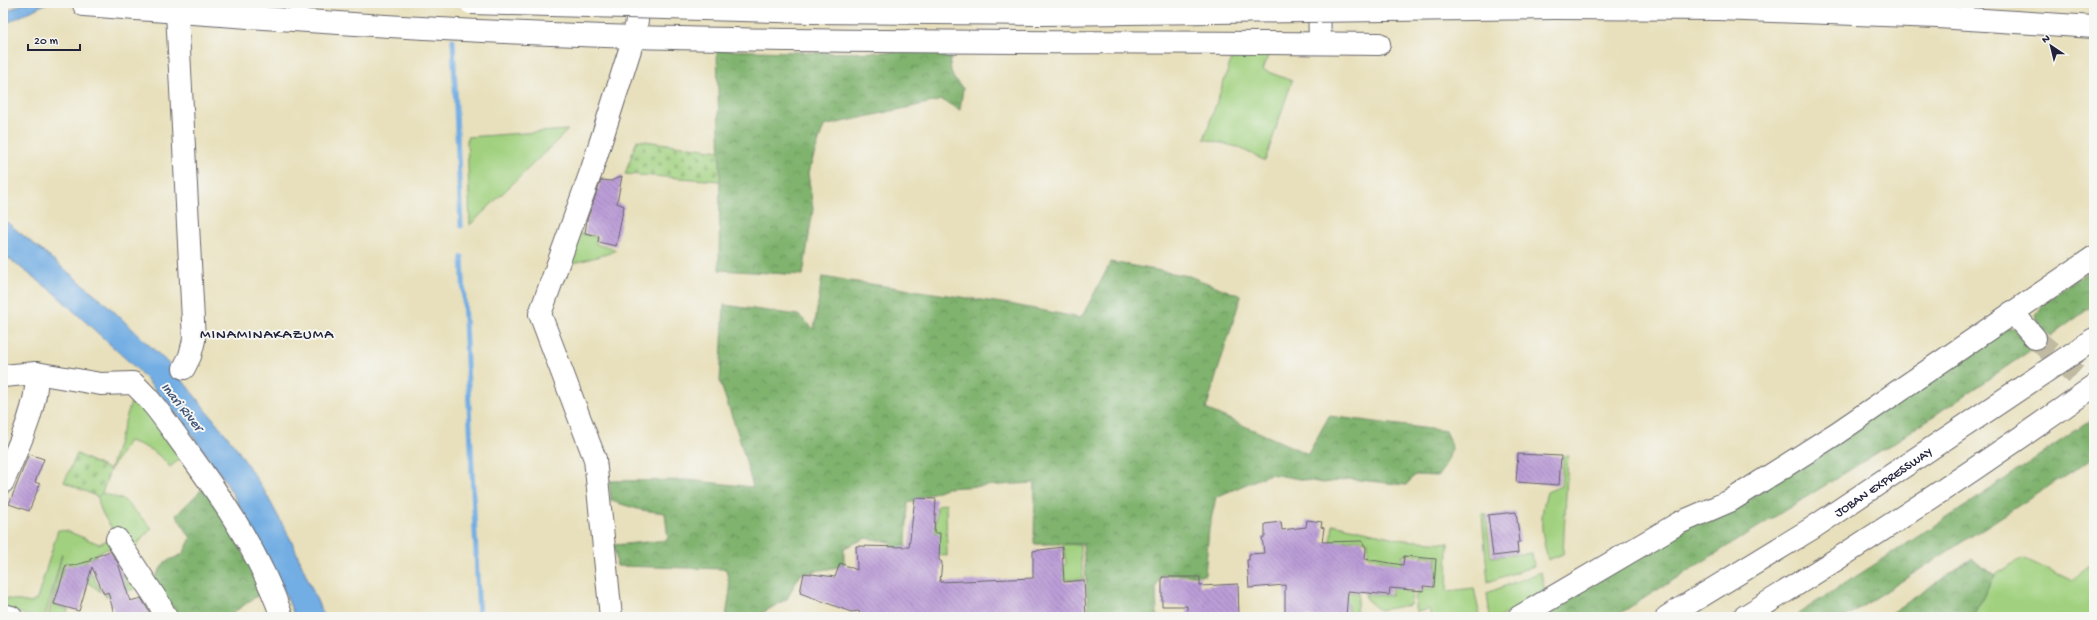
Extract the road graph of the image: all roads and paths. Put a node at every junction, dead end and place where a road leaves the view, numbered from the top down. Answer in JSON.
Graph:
{"nodes":[{"id":1,"x":471,"y":3,"type":"edge"},
{"id":2,"x":640,"y":3,"type":"edge"},
{"id":3,"x":1319,"y":3,"type":"edge"},
{"id":4,"x":84,"y":5,"type":"dead end"},
{"id":5,"x":177,"y":12,"type":"junction"},
{"id":6,"x":2094,"y":27,"type":"edge"},
{"id":7,"x":634,"y":37,"type":"junction"},
{"id":8,"x":1320,"y":43,"type":"junction"},
{"id":9,"x":1379,"y":44,"type":"dead end"},
{"id":10,"x":2094,"y":257,"type":"edge"},
{"id":11,"x":2012,"y":312,"type":"junction"},
{"id":12,"x":2035,"y":338,"type":"tunnel mouth"},
{"id":13,"x":2094,"y":339,"type":"edge"},
{"id":14,"x":184,"y":368,"type":"dead end"},
{"id":15,"x":36,"y":372,"type":"junction"},
{"id":16,"x":3,"y":376,"type":"edge"},
{"id":17,"x":2094,"y":386,"type":"edge"},
{"id":18,"x":3,"y":482,"type":"edge"},
{"id":19,"x":117,"y":539,"type":"dead end"},
{"id":20,"x":3,"y":614,"type":"edge"},
{"id":21,"x":11,"y":617,"type":"edge"},
{"id":22,"x":166,"y":617,"type":"edge"},
{"id":23,"x":282,"y":617,"type":"edge"},
{"id":24,"x":611,"y":617,"type":"edge"},
{"id":25,"x":1519,"y":617,"type":"edge"},
{"id":26,"x":1667,"y":617,"type":"edge"},
{"id":27,"x":1744,"y":617,"type":"edge"}],
"edges":[{"from":1,"to":6,"type":"main road","bridge":true},
{"from":2,"to":7,"type":"main road"},
{"from":3,"to":8,"type":"main road"},
{"from":4,"to":5,"type":"main road"},
{"from":5,"to":7,"type":"main road"},
{"from":5,"to":14,"type":"main road"},
{"from":7,"to":8,"type":"main road"},
{"from":7,"to":24,"type":"main road"},
{"from":8,"to":9,"type":"main road"},
{"from":10,"to":11,"type":"main road"},
{"from":11,"to":12,"type":"main road"},
{"from":11,"to":25,"type":"main road"},
{"from":13,"to":26,"type":"main road","name":"JOBAN EXPRESSWAY"},
{"from":15,"to":16,"type":"main road"},
{"from":15,"to":18,"type":"main road"},
{"from":15,"to":23,"type":"main road"},
{"from":17,"to":27,"type":"main road"},
{"from":19,"to":22,"type":"main road"},
{"from":20,"to":21,"type":"main road"}]}
